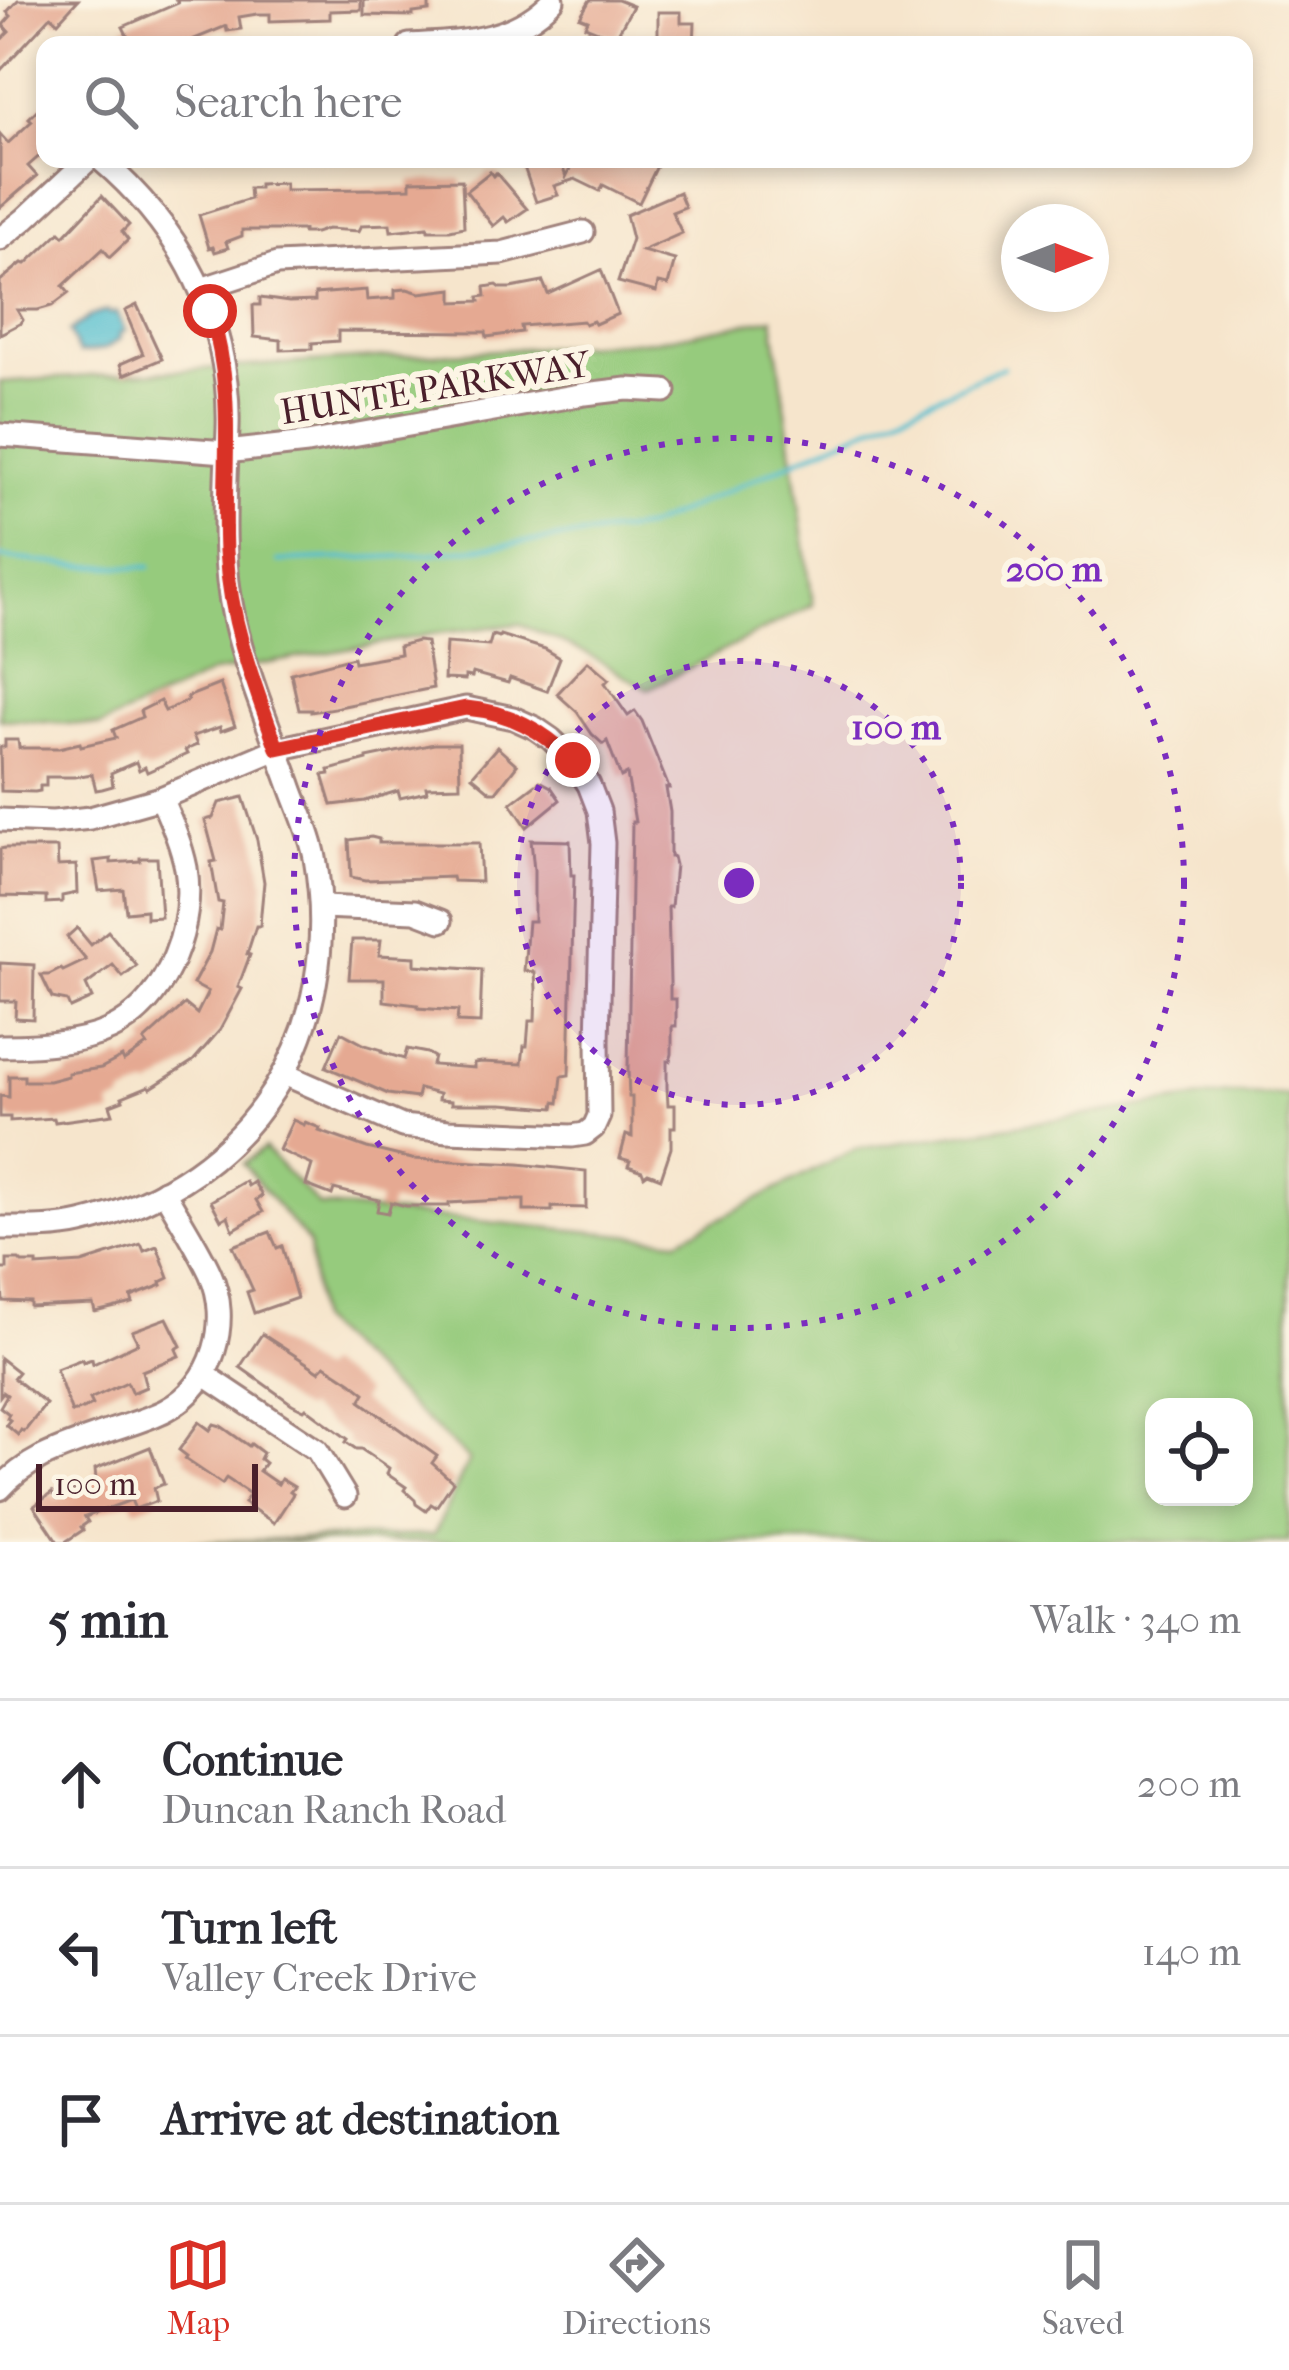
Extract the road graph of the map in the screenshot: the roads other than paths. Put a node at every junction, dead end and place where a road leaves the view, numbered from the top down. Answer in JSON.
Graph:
{"nodes":[{"id":1,"x":553,"y":0,"type":"edge"},
{"id":2,"x":496,"y":36,"type":"edge"},
{"id":3,"x":79,"y":168,"type":"edge"},
{"id":4,"x":110,"y":168,"type":"edge"},
{"id":5,"x":583,"y":232,"type":"dead end"},
{"id":6,"x":0,"y":239,"type":"edge"},
{"id":7,"x":201,"y":289,"type":"junction"},
{"id":8,"x":665,"y":391,"type":"dead end"},
{"id":9,"x":0,"y":435,"type":"edge"},
{"id":10,"x":226,"y":452,"type":"junction"},
{"id":11,"x":277,"y":748,"type":"junction"},
{"id":12,"x":161,"y":798,"type":"junction"},
{"id":13,"x":0,"y":820,"type":"edge"},
{"id":14,"x":322,"y":907,"type":"junction"},
{"id":15,"x":441,"y":921,"type":"dead end"},
{"id":16,"x":0,"y":1046,"type":"edge"},
{"id":17,"x":284,"y":1074,"type":"junction"},
{"id":18,"x":164,"y":1192,"type":"junction"},
{"id":19,"x":0,"y":1228,"type":"edge"},
{"id":20,"x":205,"y":1375,"type":"junction"},
{"id":21,"x":4,"y":1476,"type":"edge"},
{"id":22,"x":345,"y":1496,"type":"dead end"}],
"edges":[{"from":1,"to":2,"type":"street"},
{"from":3,"to":6,"type":"street"},
{"from":4,"to":7,"type":"street"},
{"from":5,"to":7,"type":"street"},
{"from":7,"to":10,"type":"street"},
{"from":8,"to":10,"type":"street","name":"HUNTE PARKWAY"},
{"from":9,"to":10,"type":"street","name":"HUNTE PARKWAY"},
{"from":10,"to":11,"type":"street"},
{"from":11,"to":12,"type":"street"},
{"from":11,"to":14,"type":"street"},
{"from":11,"to":17,"type":"street"},
{"from":12,"to":13,"type":"street"},
{"from":12,"to":16,"type":"street"},
{"from":14,"to":15,"type":"street"},
{"from":14,"to":17,"type":"street"},
{"from":17,"to":18,"type":"street"},
{"from":18,"to":19,"type":"street"},
{"from":18,"to":20,"type":"street"},
{"from":20,"to":21,"type":"street"},
{"from":20,"to":22,"type":"street"}]}
